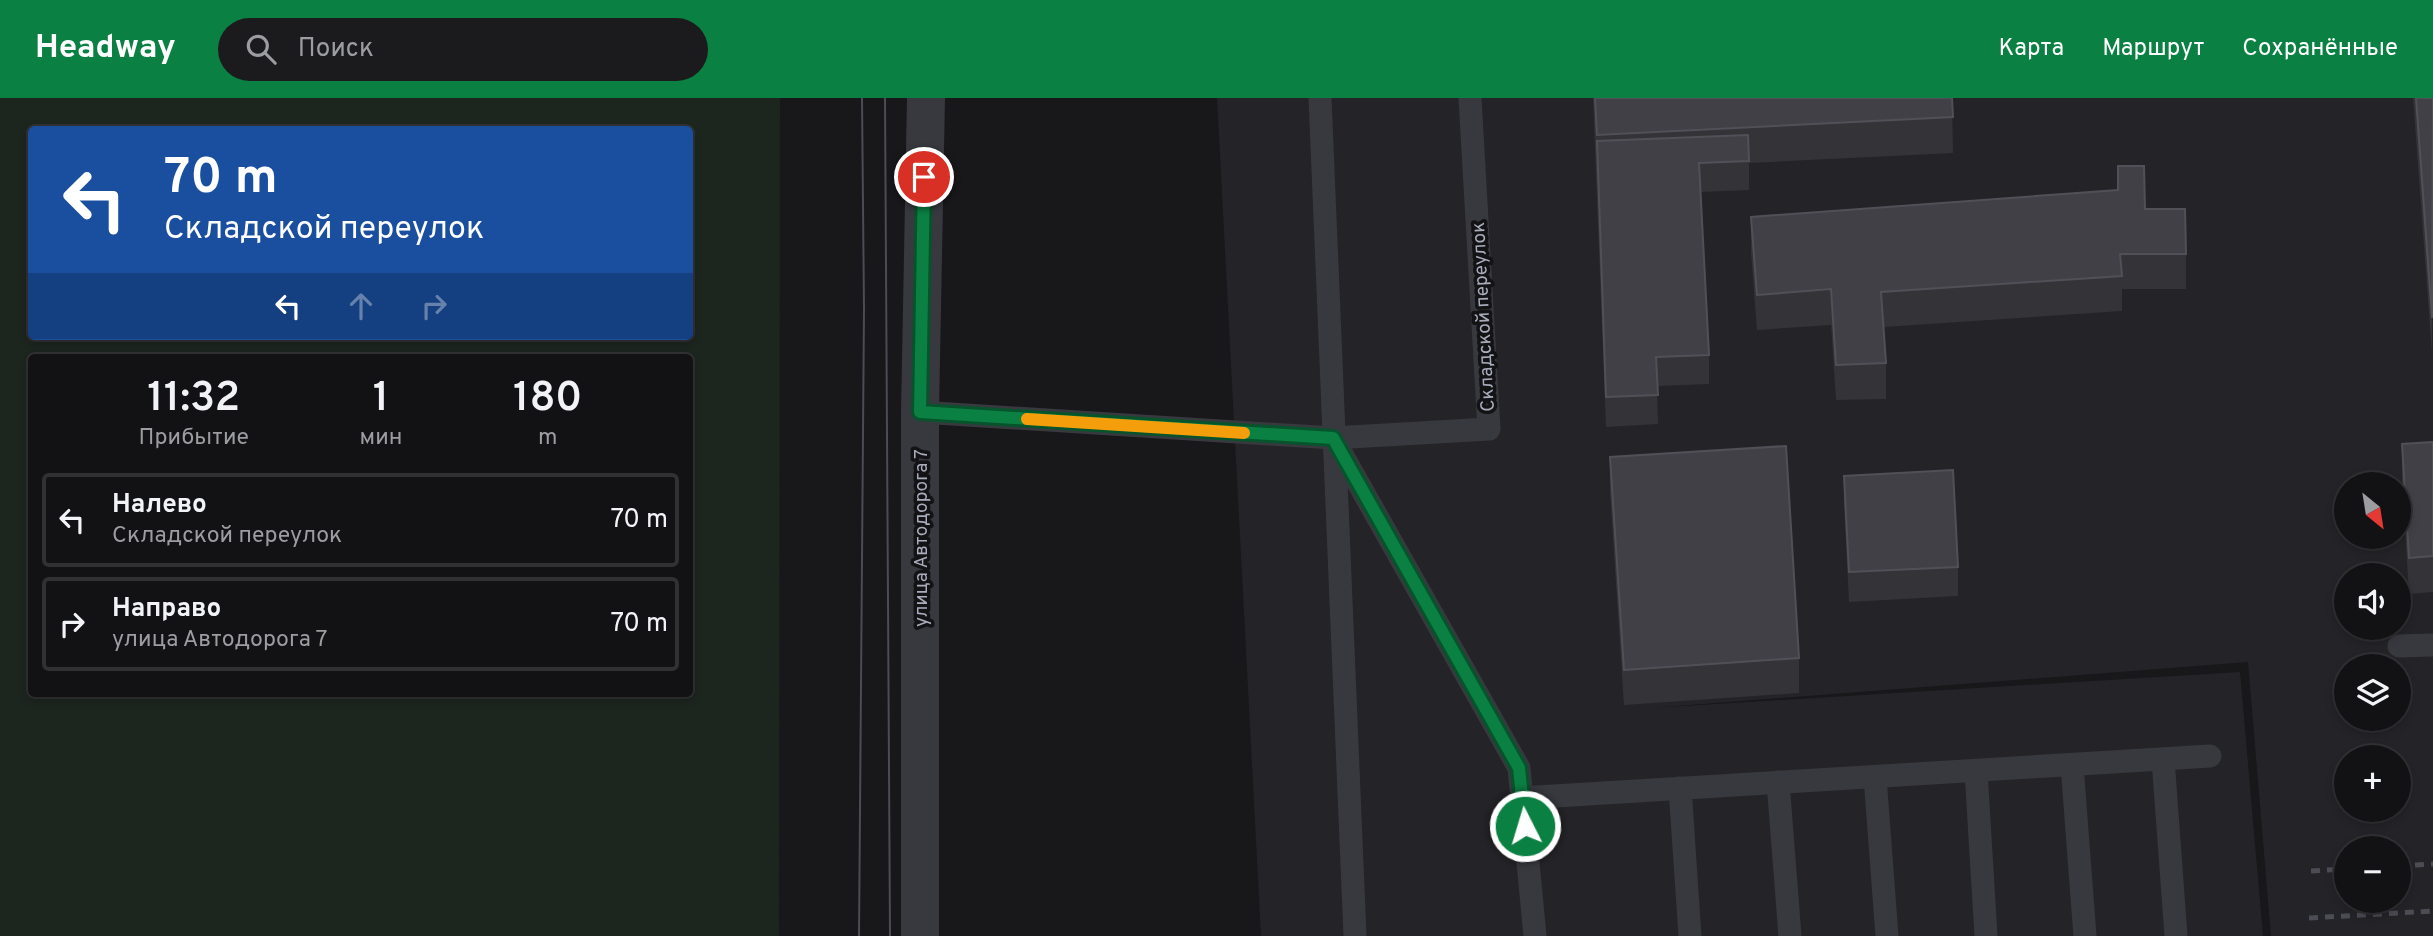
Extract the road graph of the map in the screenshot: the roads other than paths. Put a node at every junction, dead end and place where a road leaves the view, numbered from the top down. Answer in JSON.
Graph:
{"nodes":[{"id":1,"x":926,"y":98,"type":"edge"},
{"id":2,"x":1320,"y":98,"type":"edge"},
{"id":3,"x":1470,"y":98,"type":"edge"},
{"id":4,"x":920,"y":412,"type":"junction"},
{"id":5,"x":1333,"y":438,"type":"junction"},
{"id":6,"x":2433,"y":645,"type":"edge"},
{"id":7,"x":2399,"y":646,"type":"dead end"},
{"id":8,"x":2210,"y":756,"type":"dead end"},
{"id":9,"x":2163,"y":759,"type":"junction"},
{"id":10,"x":2072,"y":765,"type":"junction"},
{"id":11,"x":1976,"y":771,"type":"junction"},
{"id":12,"x":1875,"y":777,"type":"junction"},
{"id":13,"x":1777,"y":782,"type":"junction"},
{"id":14,"x":1680,"y":788,"type":"junction"},
{"id":15,"x":1522,"y":798,"type":"junction"},
{"id":16,"x":920,"y":936,"type":"edge"},
{"id":17,"x":1355,"y":936,"type":"edge"},
{"id":18,"x":1535,"y":936,"type":"edge"},
{"id":19,"x":1690,"y":936,"type":"edge"},
{"id":20,"x":1790,"y":936,"type":"edge"},
{"id":21,"x":1887,"y":936,"type":"edge"},
{"id":22,"x":1986,"y":936,"type":"edge"},
{"id":23,"x":2085,"y":936,"type":"edge"},
{"id":24,"x":2176,"y":936,"type":"edge"}],
"edges":[{"from":1,"to":4,"type":"street","name":"улица Автодорога 7"},
{"from":2,"to":5,"type":"lane"},
{"from":3,"to":5,"type":"lane","name":"Складской переулок"},
{"from":4,"to":5,"type":"lane","name":"Складской переулок"},
{"from":4,"to":16,"type":"street","name":"улица Автодорога 7"},
{"from":5,"to":15,"type":"lane"},
{"from":5,"to":17,"type":"lane"},
{"from":6,"to":7,"type":"lane"},
{"from":8,"to":9,"type":"lane"},
{"from":9,"to":10,"type":"lane"},
{"from":9,"to":24,"type":"lane"},
{"from":10,"to":11,"type":"lane"},
{"from":10,"to":23,"type":"lane"},
{"from":11,"to":12,"type":"lane"},
{"from":11,"to":22,"type":"lane"},
{"from":12,"to":13,"type":"lane"},
{"from":12,"to":21,"type":"lane"},
{"from":13,"to":14,"type":"lane"},
{"from":13,"to":20,"type":"lane"},
{"from":14,"to":15,"type":"lane"},
{"from":14,"to":19,"type":"lane"},
{"from":15,"to":18,"type":"lane"}]}
